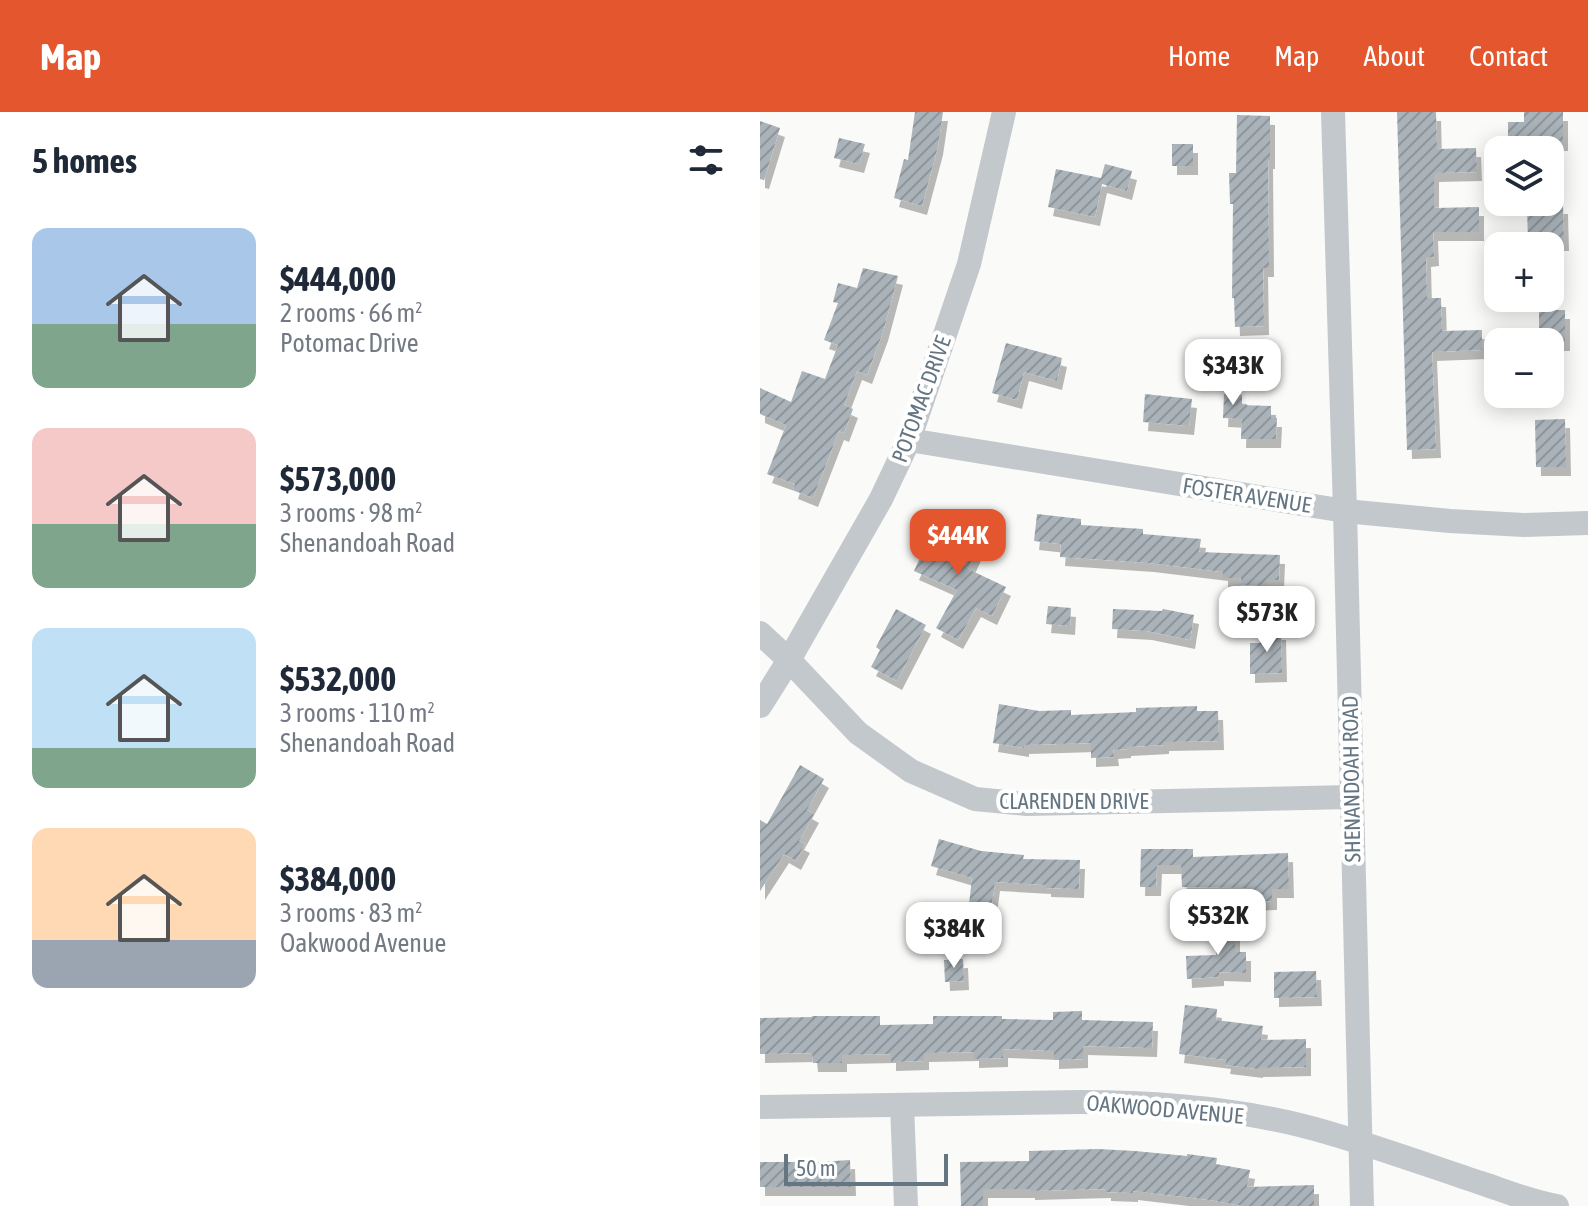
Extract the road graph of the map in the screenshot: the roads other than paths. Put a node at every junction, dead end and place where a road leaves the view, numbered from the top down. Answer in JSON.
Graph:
{"nodes":[{"id":1,"x":1004,"y":112,"type":"edge"},
{"id":2,"x":1333,"y":112,"type":"edge"},
{"id":3,"x":909,"y":440,"type":"junction"},
{"id":4,"x":1345,"y":511,"type":"junction"},
{"id":5,"x":1588,"y":523,"type":"edge"},
{"id":6,"x":760,"y":633,"type":"edge"},
{"id":7,"x":789,"y":660,"type":"junction"},
{"id":8,"x":760,"y":706,"type":"edge"},
{"id":9,"x":1352,"y":797,"type":"junction"},
{"id":10,"x":902,"y":1105,"type":"junction"},
{"id":11,"x":760,"y":1107,"type":"edge"},
{"id":12,"x":1361,"y":1143,"type":"junction"},
{"id":13,"x":906,"y":1206,"type":"edge"},
{"id":14,"x":1362,"y":1206,"type":"edge"},
{"id":15,"x":1557,"y":1206,"type":"edge"}],
"edges":[{"from":1,"to":3,"type":"street","name":"POTOMAC DRIVE"},
{"from":2,"to":4,"type":"street","name":"SHENANDOAH ROAD"},
{"from":3,"to":4,"type":"street","name":"FOSTER AVENUE"},
{"from":3,"to":7,"type":"street","name":"POTOMAC DRIVE"},
{"from":4,"to":5,"type":"street","name":"FOSTER AVENUE"},
{"from":4,"to":9,"type":"street","name":"SHENANDOAH ROAD"},
{"from":6,"to":7,"type":"street","name":"CLARENDEN DRIVE"},
{"from":7,"to":8,"type":"street","name":"POTOMAC DRIVE"},
{"from":7,"to":9,"type":"street","name":"CLARENDEN DRIVE"},
{"from":9,"to":12,"type":"street","name":"SHENANDOAH ROAD"},
{"from":10,"to":11,"type":"street","name":"OAKWOOD AVENUE"},
{"from":10,"to":12,"type":"street","name":"OAKWOOD AVENUE"},
{"from":10,"to":13,"type":"street"},
{"from":12,"to":14,"type":"street","name":"SHENANDOAH ROAD"},
{"from":12,"to":15,"type":"street","name":"OAKWOOD AVENUE"}]}
